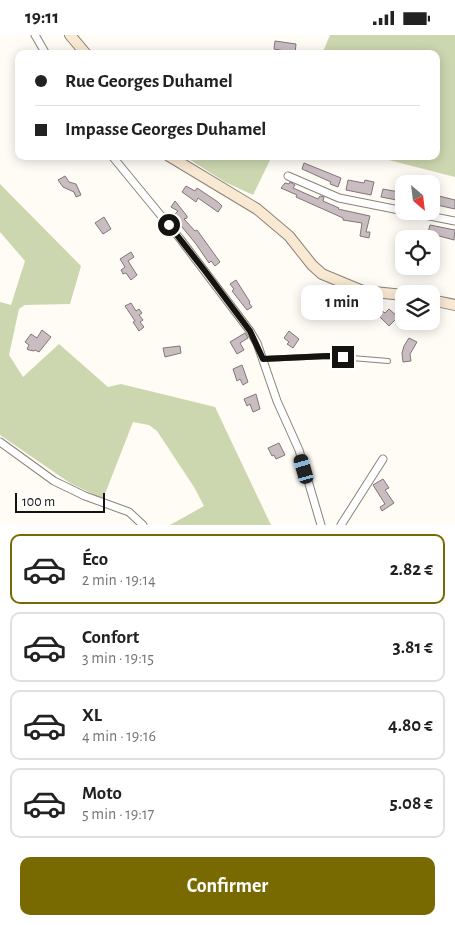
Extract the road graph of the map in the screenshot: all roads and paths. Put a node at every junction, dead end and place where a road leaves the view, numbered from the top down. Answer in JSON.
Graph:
{"nodes":[{"id":1,"x":35,"y":35,"type":"edge"},
{"id":2,"x":70,"y":35,"type":"edge"},
{"id":3,"x":44,"y":50,"type":"edge"},
{"id":4,"x":83,"y":50,"type":"edge"},
{"id":5,"x":115,"y":160,"type":"edge"},
{"id":6,"x":176,"y":160,"type":"edge"},
{"id":7,"x":288,"y":176,"type":"dead end"},
{"id":8,"x":455,"y":221,"type":"edge"},
{"id":9,"x":395,"y":294,"type":"edge"},
{"id":10,"x":440,"y":302,"type":"edge"},
{"id":11,"x":455,"y":305,"type":"edge"},
{"id":12,"x":263,"y":359,"type":"junction"},
{"id":13,"x":388,"y":361,"type":"dead end"},
{"id":14,"x":0,"y":442,"type":"edge"},
{"id":15,"x":384,"y":459,"type":"dead end"},
{"id":16,"x":143,"y":525,"type":"edge"},
{"id":17,"x":321,"y":525,"type":"edge"},
{"id":18,"x":341,"y":525,"type":"edge"}],
"edges":[{"from":1,"to":3,"type":"street"},
{"from":2,"to":4,"type":"main road"},
{"from":5,"to":12,"type":"street"},
{"from":6,"to":9,"type":"main road"},
{"from":7,"to":8,"type":"street"},
{"from":10,"to":11,"type":"main road"},
{"from":12,"to":13,"type":"lane"},
{"from":12,"to":17,"type":"street"},
{"from":14,"to":16,"type":"street"},
{"from":15,"to":18,"type":"street"}]}
